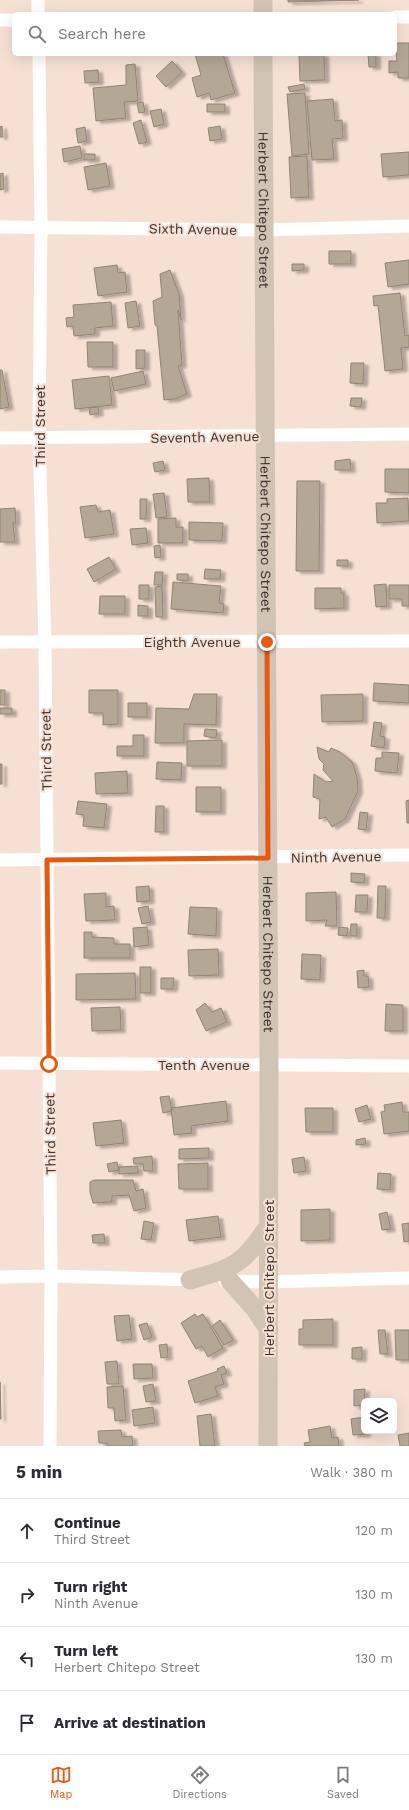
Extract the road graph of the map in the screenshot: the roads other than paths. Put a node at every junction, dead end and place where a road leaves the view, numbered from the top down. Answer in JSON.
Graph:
{"nodes":[{"id":1,"x":38,"y":0,"type":"edge"},
{"id":2,"x":263,"y":0,"type":"edge"},
{"id":3,"x":38,"y":12,"type":"edge"},
{"id":4,"x":263,"y":12,"type":"edge"},
{"id":5,"x":409,"y":17,"type":"edge"},
{"id":6,"x":397,"y":18,"type":"edge"},
{"id":7,"x":0,"y":20,"type":"edge"},
{"id":8,"x":12,"y":20,"type":"edge"},
{"id":9,"x":39,"y":56,"type":"edge"},
{"id":10,"x":263,"y":56,"type":"edge"},
{"id":11,"x":409,"y":226,"type":"edge"},
{"id":12,"x":0,"y":227,"type":"edge"},
{"id":13,"x":41,"y":227,"type":"junction"},
{"id":14,"x":264,"y":230,"type":"junction"},
{"id":15,"x":409,"y":434,"type":"edge"},
{"id":16,"x":266,"y":436,"type":"junction"},
{"id":17,"x":0,"y":438,"type":"edge"},
{"id":18,"x":39,"y":438,"type":"junction"},
{"id":19,"x":0,"y":642,"type":"edge"},
{"id":20,"x":45,"y":642,"type":"junction"},
{"id":21,"x":267,"y":642,"type":"junction"},
{"id":22,"x":409,"y":642,"type":"edge"},
{"id":23,"x":409,"y":855,"type":"edge"},
{"id":24,"x":268,"y":858,"type":"junction"},
{"id":25,"x":0,"y":860,"type":"edge"},
{"id":26,"x":47,"y":860,"type":"junction"},
{"id":27,"x":0,"y":1064,"type":"edge"},
{"id":28,"x":49,"y":1064,"type":"junction"},
{"id":29,"x":269,"y":1066,"type":"junction"},
{"id":30,"x":409,"y":1066,"type":"edge"},
{"id":31,"x":269,"y":1225,"type":"junction"},
{"id":32,"x":51,"y":1276,"type":"junction"},
{"id":33,"x":0,"y":1277,"type":"edge"},
{"id":34,"x":409,"y":1278,"type":"edge"},
{"id":35,"x":190,"y":1280,"type":"junction"},
{"id":36,"x":230,"y":1281,"type":"junction"},
{"id":37,"x":269,"y":1282,"type":"junction"},
{"id":38,"x":269,"y":1330,"type":"junction"},
{"id":39,"x":50,"y":1446,"type":"edge"},
{"id":40,"x":268,"y":1446,"type":"edge"}],
"edges":[{"from":1,"to":3,"type":"street"},
{"from":2,"to":4,"type":"main road"},
{"from":5,"to":6,"type":"street"},
{"from":7,"to":8,"type":"street"},
{"from":9,"to":13,"type":"street","name":"Third Street"},
{"from":10,"to":14,"type":"main road","name":"Herbert Chitepo Street"},
{"from":11,"to":14,"type":"street","name":"Sixth Avenue"},
{"from":12,"to":13,"type":"street","name":"Sixth Avenue"},
{"from":13,"to":14,"type":"street","name":"Sixth Avenue"},
{"from":13,"to":18,"type":"street","name":"Third Street"},
{"from":14,"to":16,"type":"main road","name":"Herbert Chitepo Street"},
{"from":15,"to":16,"type":"street","name":"Seventh Avenue"},
{"from":16,"to":18,"type":"street","name":"Seventh Avenue"},
{"from":16,"to":21,"type":"main road","name":"Herbert Chitepo Street"},
{"from":17,"to":18,"type":"street","name":"Seventh Avenue"},
{"from":18,"to":20,"type":"street","name":"Third Street"},
{"from":19,"to":20,"type":"street","name":"Eighth Avenue"},
{"from":20,"to":21,"type":"street","name":"Eighth Avenue"},
{"from":20,"to":26,"type":"street","name":"Third Street"},
{"from":21,"to":22,"type":"street","name":"Eighth Avenue"},
{"from":21,"to":24,"type":"main road","name":"Herbert Chitepo Street"},
{"from":23,"to":24,"type":"street","name":"Ninth Avenue"},
{"from":24,"to":26,"type":"street","name":"Ninth Avenue"},
{"from":24,"to":29,"type":"main road","name":"Herbert Chitepo Street"},
{"from":25,"to":26,"type":"street","name":"Ninth Avenue"},
{"from":26,"to":28,"type":"street","name":"Third Street"},
{"from":27,"to":28,"type":"street","name":"Tenth Avenue"},
{"from":28,"to":29,"type":"street","name":"Tenth Avenue"},
{"from":28,"to":32,"type":"street","name":"Third Street"},
{"from":29,"to":30,"type":"street","name":"Tenth Avenue"},
{"from":29,"to":31,"type":"main road","name":"Herbert Chitepo Street"},
{"from":31,"to":35,"type":"main road"},
{"from":31,"to":37,"type":"main road","name":"Herbert Chitepo Street"},
{"from":32,"to":33,"type":"street"},
{"from":32,"to":35,"type":"street"},
{"from":32,"to":39,"type":"street","name":"Third Street"},
{"from":34,"to":37,"type":"street"},
{"from":35,"to":36,"type":"street"},
{"from":36,"to":37,"type":"street"},
{"from":36,"to":38,"type":"main road"},
{"from":37,"to":38,"type":"main road","name":"Herbert Chitepo Street"},
{"from":38,"to":40,"type":"main road","name":"Herbert Chitepo Street"}]}
